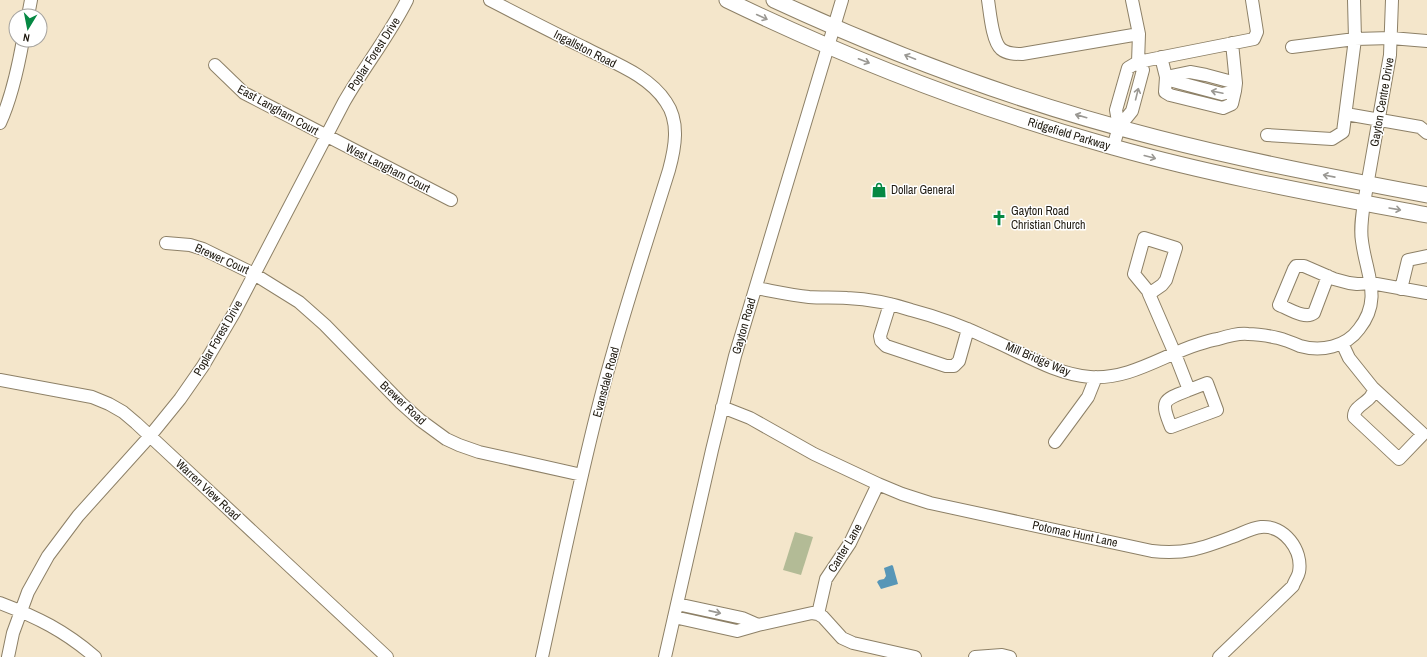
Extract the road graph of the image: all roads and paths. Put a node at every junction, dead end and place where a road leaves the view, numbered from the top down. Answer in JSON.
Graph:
{"nodes":[{"id":1,"x":407,"y":0,"type":"edge"},
{"id":2,"x":490,"y":0,"type":"edge"},
{"id":3,"x":727,"y":0,"type":"edge"},
{"id":4,"x":774,"y":0,"type":"edge"},
{"id":5,"x":842,"y":0,"type":"edge"},
{"id":6,"x":988,"y":0,"type":"edge"},
{"id":7,"x":1132,"y":0,"type":"edge"},
{"id":8,"x":1252,"y":0,"type":"edge"},
{"id":9,"x":1354,"y":0,"type":"edge"},
{"id":10,"x":1392,"y":0,"type":"edge"},
{"id":11,"x":834,"y":27,"type":"junction"},
{"id":12,"x":1139,"y":34,"type":"junction"},
{"id":13,"x":1391,"y":38,"type":"junction"},
{"id":14,"x":1355,"y":39,"type":"junction"},
{"id":15,"x":1427,"y":41,"type":"edge"},
{"id":16,"x":1232,"y":43,"type":"junction"},
{"id":17,"x":828,"y":46,"type":"junction"},
{"id":18,"x":1292,"y":47,"type":"dead end"},
{"id":19,"x":21,"y":48,"type":"edge"},
{"id":20,"x":1161,"y":57,"type":"junction"},
{"id":21,"x":1138,"y":62,"type":"junction"},
{"id":22,"x":215,"y":65,"type":"dead end"},
{"id":23,"x":1166,"y":77,"type":"junction"},
{"id":24,"x":1236,"y":87,"type":"junction"},
{"id":25,"x":670,"y":110,"type":"joint"},
{"id":26,"x":1346,"y":114,"type":"junction"},
{"id":27,"x":1379,"y":119,"type":"junction"},
{"id":28,"x":0,"y":122,"type":"edge"},
{"id":29,"x":1119,"y":127,"type":"junction"},
{"id":30,"x":1427,"y":133,"type":"edge"},
{"id":31,"x":1267,"y":135,"type":"dead end"},
{"id":32,"x":326,"y":136,"type":"junction"},
{"id":33,"x":1113,"y":147,"type":"junction"},
{"id":34,"x":1367,"y":184,"type":"junction"},
{"id":35,"x":1427,"y":195,"type":"edge"},
{"id":36,"x":451,"y":200,"type":"dead end"},
{"id":37,"x":1364,"y":203,"type":"junction"},
{"id":38,"x":1427,"y":215,"type":"edge"},
{"id":39,"x":166,"y":243,"type":"dead end"},
{"id":40,"x":1427,"y":256,"type":"edge"},
{"id":41,"x":254,"y":274,"type":"junction"},
{"id":42,"x":1328,"y":276,"type":"junction"},
{"id":43,"x":1371,"y":283,"type":"junction"},
{"id":44,"x":756,"y":288,"type":"junction"},
{"id":45,"x":1401,"y":288,"type":"junction"},
{"id":46,"x":1427,"y":293,"type":"edge"},
{"id":47,"x":1149,"y":294,"type":"junction"},
{"id":48,"x":890,"y":304,"type":"junction"},
{"id":49,"x":968,"y":329,"type":"junction"},
{"id":50,"x":1342,"y":343,"type":"junction"},
{"id":51,"x":1175,"y":354,"type":"junction"},
{"id":52,"x":1096,"y":377,"type":"junction"},
{"id":53,"x":0,"y":380,"type":"edge"},
{"id":54,"x":1373,"y":388,"type":"junction"},
{"id":55,"x":1189,"y":390,"type":"dead end"},
{"id":56,"x":722,"y":407,"type":"junction"},
{"id":57,"x":150,"y":436,"type":"junction"},
{"id":58,"x":1055,"y":442,"type":"dead end"},
{"id":59,"x":582,"y":475,"type":"junction"},
{"id":60,"x":878,"y":484,"type":"junction"},
{"id":61,"x":0,"y":603,"type":"edge"},
{"id":62,"x":677,"y":604,"type":"junction"},
{"id":63,"x":21,"y":611,"type":"junction"},
{"id":64,"x":818,"y":614,"type":"junction"},
{"id":65,"x":674,"y":617,"type":"junction"},
{"id":66,"x":758,"y":625,"type":"junction"},
{"id":67,"x":8,"y":657,"type":"edge"},
{"id":68,"x":95,"y":657,"type":"edge"},
{"id":69,"x":387,"y":657,"type":"edge"},
{"id":70,"x":542,"y":657,"type":"edge"},
{"id":71,"x":665,"y":657,"type":"edge"},
{"id":72,"x":915,"y":657,"type":"edge"},
{"id":73,"x":975,"y":657,"type":"edge"},
{"id":74,"x":1010,"y":657,"type":"edge"},
{"id":75,"x":1219,"y":657,"type":"edge"}],
"edges":[{"from":1,"to":32,"type":"street","name":"Poplar Forest Drive"},
{"from":2,"to":25,"type":"street","name":"Ingallston Road"},
{"from":3,"to":17,"type":"main road","name":"Ridgefield Parkway","one_way":true},
{"from":4,"to":11,"type":"main road","name":"Ridgefield Parkway"},
{"from":5,"to":11,"type":"street","name":"Gayton Road"},
{"from":6,"to":12,"type":"street"},
{"from":7,"to":12,"type":"street"},
{"from":8,"to":16,"type":"street"},
{"from":9,"to":14,"type":"street"},
{"from":10,"to":13,"type":"street","name":"Gayton Centre Drive"},
{"from":11,"to":17,"type":"street","name":"Gayton Road"},
{"from":29,"to":11,"type":"main road","name":"Ridgefield Parkway","one_way":true},
{"from":12,"to":21,"type":"street"},
{"from":13,"to":14,"type":"street"},
{"from":13,"to":15,"type":"street"},
{"from":13,"to":27,"type":"street","name":"Gayton Centre Drive"},
{"from":14,"to":18,"type":"street"},
{"from":14,"to":26,"type":"street"},
{"from":16,"to":20,"type":"street"},
{"from":16,"to":24,"type":"street"},
{"from":17,"to":33,"type":"main road","name":"Ridgefield Parkway","one_way":true},
{"from":17,"to":44,"type":"street","name":"Gayton Road"},
{"from":19,"to":28,"type":"street"},
{"from":20,"to":21,"type":"street"},
{"from":20,"to":23,"type":"street"},
{"from":21,"to":29,"type":"street"},
{"from":22,"to":32,"type":"street","name":"East Langham Court"},
{"from":23,"to":24,"type":"street"},
{"from":24,"to":23,"type":"street","one_way":true},
{"from":25,"to":59,"type":"street","name":"Evansdale Road"},
{"from":26,"to":27,"type":"street"},
{"from":26,"to":31,"type":"street"},
{"from":27,"to":30,"type":"street"},
{"from":27,"to":34,"type":"street","name":"Gayton Centre Drive"},
{"from":29,"to":33,"type":"street"},
{"from":34,"to":29,"type":"main road","name":"Ridgefield Parkway","one_way":true},
{"from":32,"to":36,"type":"street","name":"West Langham Court"},
{"from":32,"to":41,"type":"street","name":"Poplar Forest Drive"},
{"from":33,"to":37,"type":"main road","name":"Ridgefield Parkway","one_way":true},
{"from":34,"to":35,"type":"main road","name":"Ridgefield Parkway"},
{"from":34,"to":37,"type":"street","name":"Gayton Centre Drive"},
{"from":37,"to":38,"type":"main road","name":"Ridgefield Parkway","one_way":true},
{"from":37,"to":43,"type":"street","name":"Gayton Centre Drive"},
{"from":39,"to":41,"type":"street","name":"Brewer Court"},
{"from":40,"to":45,"type":"street"},
{"from":41,"to":57,"type":"street","name":"Poplar Forest Drive"},
{"from":41,"to":59,"type":"street","name":"Brewer Road"},
{"from":42,"to":42,"type":"street"},
{"from":42,"to":43,"type":"street"},
{"from":43,"to":45,"type":"street"},
{"from":43,"to":50,"type":"street","name":"Gayton Centre Drive"},
{"from":44,"to":48,"type":"street","name":"Mill Bridge Way"},
{"from":44,"to":56,"type":"street","name":"Gayton Road"},
{"from":45,"to":46,"type":"street"},
{"from":47,"to":47,"type":"street"},
{"from":47,"to":51,"type":"street"},
{"from":48,"to":49,"type":"street","name":"Mill Bridge Way"},
{"from":48,"to":49,"type":"street"},
{"from":49,"to":52,"type":"street","name":"Mill Bridge Way"},
{"from":50,"to":51,"type":"street","name":"Mill Bridge Way"},
{"from":50,"to":54,"type":"street"},
{"from":51,"to":52,"type":"street","name":"Mill Bridge Way"},
{"from":51,"to":55,"type":"street"},
{"from":52,"to":58,"type":"street"},
{"from":53,"to":57,"type":"street","name":"Warren View Road"},
{"from":54,"to":54,"type":"street"},
{"from":56,"to":60,"type":"street","name":"Potomac Hunt Lane"},
{"from":56,"to":62,"type":"street","name":"Gayton Road"},
{"from":57,"to":63,"type":"street","name":"Poplar Forest Drive"},
{"from":57,"to":69,"type":"street","name":"Warren View Road"},
{"from":59,"to":70,"type":"street","name":"Evansdale Road"},
{"from":60,"to":64,"type":"street","name":"Canter Lane"},
{"from":60,"to":75,"type":"street","name":"Potomac Hunt Lane"},
{"from":61,"to":63,"type":"street"},
{"from":62,"to":65,"type":"street","name":"Gayton Road"},
{"from":62,"to":66,"type":"street","one_way":true},
{"from":63,"to":67,"type":"street","name":"Poplar Forest Drive"},
{"from":63,"to":68,"type":"street"},
{"from":64,"to":66,"type":"street"},
{"from":64,"to":72,"type":"street"},
{"from":65,"to":66,"type":"street"},
{"from":65,"to":71,"type":"street","name":"Gayton Road"},
{"from":73,"to":74,"type":"street"}]}
